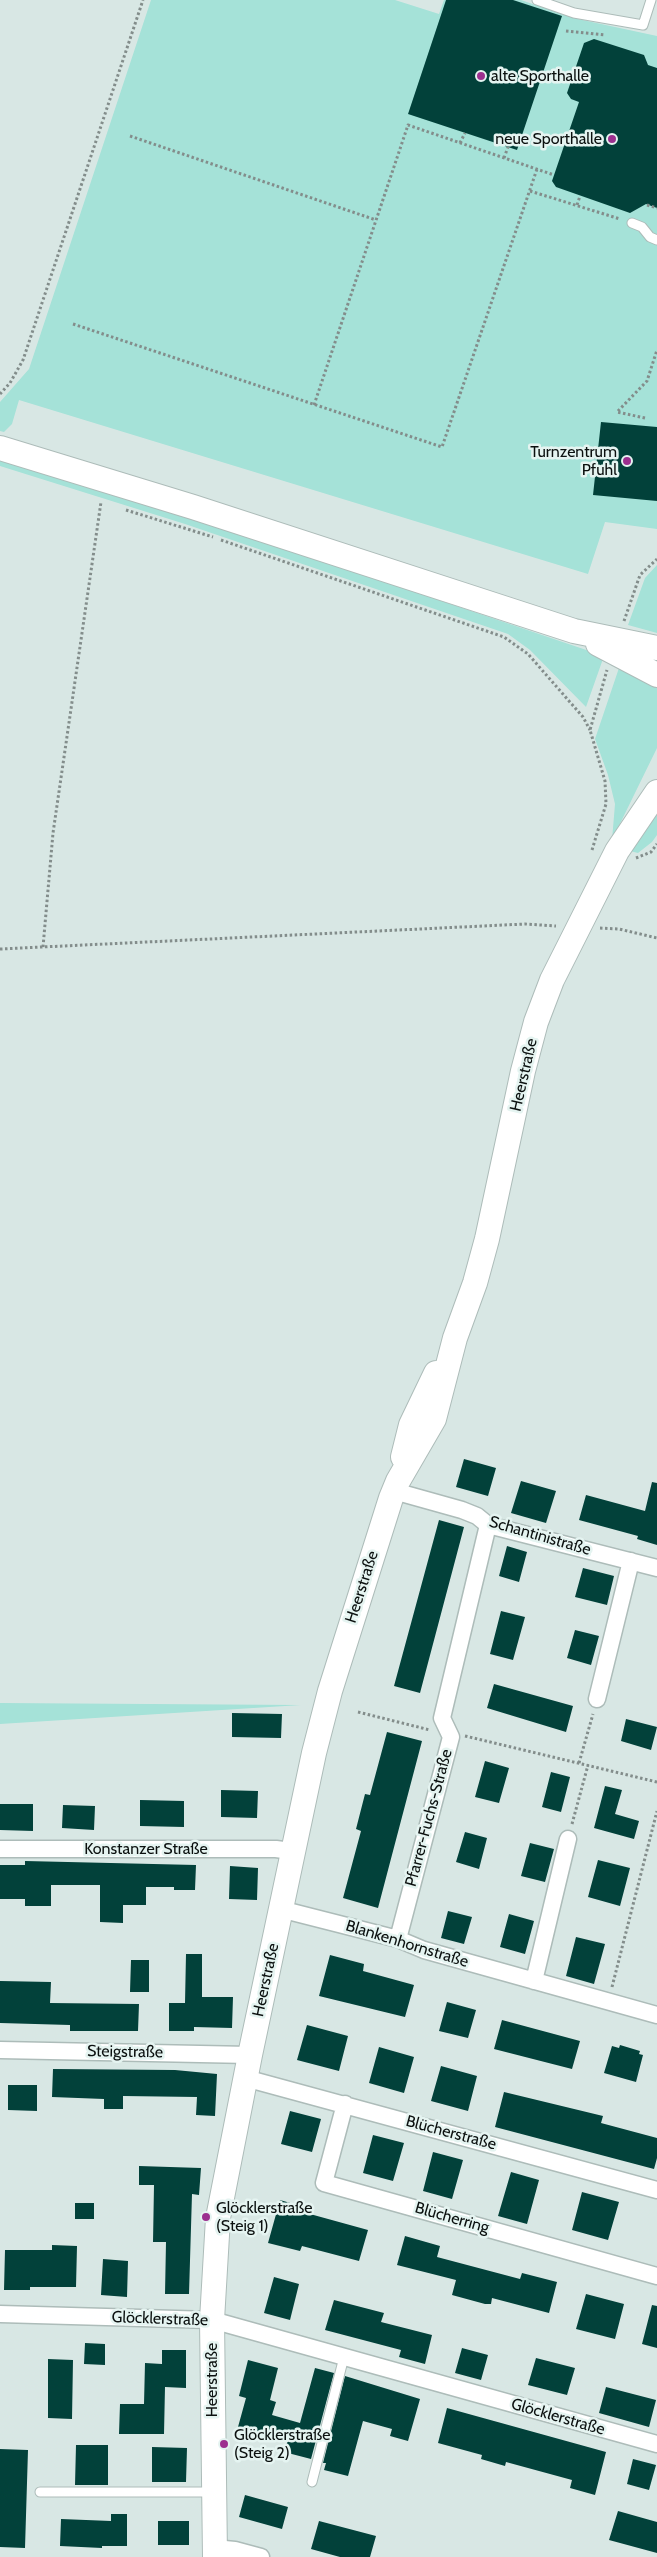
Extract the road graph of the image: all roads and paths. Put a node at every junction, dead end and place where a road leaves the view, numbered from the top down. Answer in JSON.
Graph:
{"nodes":[{"id":1,"x":143,"y":0,"type":"edge"},
{"id":2,"x":537,"y":0,"type":"edge"},
{"id":3,"x":651,"y":0,"type":"edge"},
{"id":4,"x":566,"y":30,"type":"dead end"},
{"id":5,"x":605,"y":35,"type":"dead end"},
{"id":6,"x":465,"y":133,"type":"dead end"},
{"id":7,"x":130,"y":136,"type":"dead end"},
{"id":8,"x":460,"y":143,"type":"junction"},
{"id":9,"x":508,"y":147,"type":"dead end"},
{"id":10,"x":504,"y":158,"type":"junction"},
{"id":11,"x":537,"y":169,"type":"junction"},
{"id":12,"x":554,"y":175,"type":"dead end"},
{"id":13,"x":530,"y":190,"type":"junction"},
{"id":14,"x":580,"y":196,"type":"dead end"},
{"id":15,"x":577,"y":205,"type":"junction"},
{"id":16,"x":648,"y":205,"type":"dead end"},
{"id":17,"x":657,"y":208,"type":"edge"},
{"id":18,"x":376,"y":220,"type":"junction"},
{"id":19,"x":632,"y":223,"type":"joint"},
{"id":20,"x":657,"y":240,"type":"edge"},
{"id":21,"x":74,"y":324,"type":"dead end"},
{"id":22,"x":657,"y":350,"type":"edge"},
{"id":23,"x":0,"y":394,"type":"edge"},
{"id":24,"x":314,"y":406,"type":"junction"},
{"id":25,"x":645,"y":418,"type":"dead end"},
{"id":26,"x":0,"y":448,"type":"edge"},
{"id":27,"x":91,"y":499,"type":"dead end"},
{"id":28,"x":100,"y":502,"type":"junction"},
{"id":29,"x":110,"y":505,"type":"dead end"},
{"id":30,"x":118,"y":508,"type":"dead end"},
{"id":31,"x":657,"y":559,"type":"edge"},
{"id":32,"x":623,"y":625,"type":"dead end"},
{"id":33,"x":574,"y":632,"type":"junction"},
{"id":34,"x":657,"y":648,"type":"edge"},
{"id":35,"x":608,"y":669,"type":"dead end"},
{"id":36,"x":657,"y":675,"type":"edge"},
{"id":37,"x":590,"y":730,"type":"junction"},
{"id":38,"x":657,"y":772,"type":"edge"},
{"id":39,"x":657,"y":792,"type":"edge"},
{"id":40,"x":632,"y":826,"type":"junction"},
{"id":41,"x":596,"y":840,"type":"dead end"},
{"id":42,"x":657,"y":844,"type":"edge"},
{"id":43,"x":633,"y":859,"type":"dead end"},
{"id":44,"x":525,"y":924,"type":"dead end"},
{"id":45,"x":619,"y":928,"type":"dead end"},
{"id":46,"x":657,"y":938,"type":"edge"},
{"id":47,"x":43,"y":947,"type":"junction"},
{"id":48,"x":0,"y":949,"type":"edge"},
{"id":49,"x":396,"y":1486,"type":"junction"},
{"id":50,"x":488,"y":1525,"type":"junction"},
{"id":51,"x":631,"y":1561,"type":"junction"},
{"id":52,"x":657,"y":1568,"type":"edge"},
{"id":53,"x":597,"y":1699,"type":"joint"},
{"id":54,"x":358,"y":1712,"type":"dead end"},
{"id":55,"x":449,"y":1732,"type":"junction"},
{"id":56,"x":580,"y":1763,"type":"junction"},
{"id":57,"x":588,"y":1765,"type":"junction"},
{"id":58,"x":657,"y":1782,"type":"edge"},
{"id":59,"x":657,"y":1811,"type":"edge"},
{"id":60,"x":568,"y":1839,"type":"joint"},
{"id":61,"x":0,"y":1849,"type":"edge"},
{"id":62,"x":291,"y":1851,"type":"junction"},
{"id":63,"x":280,"y":1909,"type":"junction"},
{"id":64,"x":398,"y":1939,"type":"junction"},
{"id":65,"x":534,"y":1981,"type":"junction"},
{"id":66,"x":608,"y":2002,"type":"junction"},
{"id":67,"x":657,"y":2015,"type":"edge"},
{"id":68,"x":0,"y":2050,"type":"edge"},
{"id":69,"x":250,"y":2055,"type":"junction"},
{"id":70,"x":245,"y":2078,"type":"junction"},
{"id":71,"x":345,"y":2104,"type":"junction"},
{"id":72,"x":657,"y":2190,"type":"edge"},
{"id":73,"x":657,"y":2276,"type":"edge"},
{"id":74,"x":0,"y":2314,"type":"edge"},
{"id":75,"x":212,"y":2320,"type":"junction"},
{"id":76,"x":344,"y":2357,"type":"junction"},
{"id":77,"x":657,"y":2444,"type":"edge"},
{"id":78,"x":312,"y":2482,"type":"dead end"},
{"id":79,"x":40,"y":2492,"type":"dead end"},
{"id":80,"x":214,"y":2492,"type":"junction"},
{"id":81,"x":215,"y":2553,"type":"edge"},
{"id":82,"x":261,"y":2557,"type":"edge"}],
"edges":[{"from":1,"to":23,"type":"path"},
{"from":2,"to":3,"type":"lane"},
{"from":4,"to":5,"type":"path"},
{"from":6,"to":8,"type":"path"},
{"from":7,"to":18,"type":"path"},
{"from":8,"to":10,"type":"path"},
{"from":8,"to":18,"type":"path"},
{"from":9,"to":10,"type":"path"},
{"from":10,"to":11,"type":"path"},
{"from":11,"to":12,"type":"path"},
{"from":11,"to":13,"type":"path"},
{"from":13,"to":15,"type":"path"},
{"from":13,"to":24,"type":"path"},
{"from":14,"to":15,"type":"path"},
{"from":15,"to":19,"type":"path"},
{"from":16,"to":17,"type":"path"},
{"from":18,"to":24,"type":"path"},
{"from":19,"to":20,"type":"lane"},
{"from":21,"to":24,"type":"path"},
{"from":22,"to":25,"type":"path"},
{"from":26,"to":33,"type":"street"},
{"from":27,"to":28,"type":"path"},
{"from":28,"to":29,"type":"path"},
{"from":28,"to":47,"type":"path"},
{"from":30,"to":37,"type":"path"},
{"from":31,"to":32,"type":"path"},
{"from":33,"to":34,"type":"street"},
{"from":33,"to":36,"type":"street"},
{"from":35,"to":37,"type":"path"},
{"from":37,"to":41,"type":"path"},
{"from":38,"to":40,"type":"street","name":"Heerstraße"},
{"from":39,"to":40,"type":"street","name":"Heerstraße"},
{"from":40,"to":49,"type":"street","name":"Heerstraße"},
{"from":42,"to":43,"type":"path"},
{"from":44,"to":47,"type":"path"},
{"from":45,"to":46,"type":"path"},
{"from":47,"to":48,"type":"path"},
{"from":49,"to":50,"type":"street","name":"Schantinistraße"},
{"from":49,"to":62,"type":"street","name":"Heerstraße"},
{"from":50,"to":51,"type":"street","name":"Schantinistraße"},
{"from":50,"to":55,"type":"street","name":"Pfarrer-Fuchs-Straße"},
{"from":51,"to":52,"type":"street","name":"Schantinistraße"},
{"from":51,"to":53,"type":"street"},
{"from":53,"to":56,"type":"path"},
{"from":54,"to":55,"type":"path"},
{"from":55,"to":56,"type":"path"},
{"from":55,"to":64,"type":"street","name":"Pfarrer-Fuchs-Straße"},
{"from":56,"to":57,"type":"path"},
{"from":57,"to":58,"type":"path"},
{"from":57,"to":60,"type":"path"},
{"from":59,"to":66,"type":"path"},
{"from":60,"to":65,"type":"street"},
{"from":61,"to":62,"type":"street","name":"Konstanzer Straße"},
{"from":62,"to":63,"type":"street","name":"Heerstraße"},
{"from":63,"to":64,"type":"street","name":"Blankenhornstraße"},
{"from":63,"to":69,"type":"street","name":"Heerstraße"},
{"from":64,"to":65,"type":"street","name":"Blankenhornstraße"},
{"from":65,"to":66,"type":"street","name":"Blankenhornstraße"},
{"from":66,"to":67,"type":"street","name":"Blankenhornstraße"},
{"from":68,"to":69,"type":"street","name":"Steigstraße"},
{"from":69,"to":70,"type":"street","name":"Heerstraße"},
{"from":70,"to":71,"type":"street","name":"Blücherstraße"},
{"from":70,"to":75,"type":"street","name":"Heerstraße"},
{"from":71,"to":72,"type":"street","name":"Blücherstraße"},
{"from":71,"to":73,"type":"street","name":"Blücherring"},
{"from":74,"to":75,"type":"street","name":"Glöcklerstraße"},
{"from":75,"to":76,"type":"street","name":"Glöcklerstraße"},
{"from":75,"to":80,"type":"street","name":"Heerstraße"},
{"from":76,"to":77,"type":"street","name":"Glöcklerstraße"},
{"from":76,"to":78,"type":"lane"},
{"from":79,"to":80,"type":"lane"},
{"from":80,"to":81,"type":"street","name":"Heerstraße"},
{"from":81,"to":82,"type":"street"}]}
